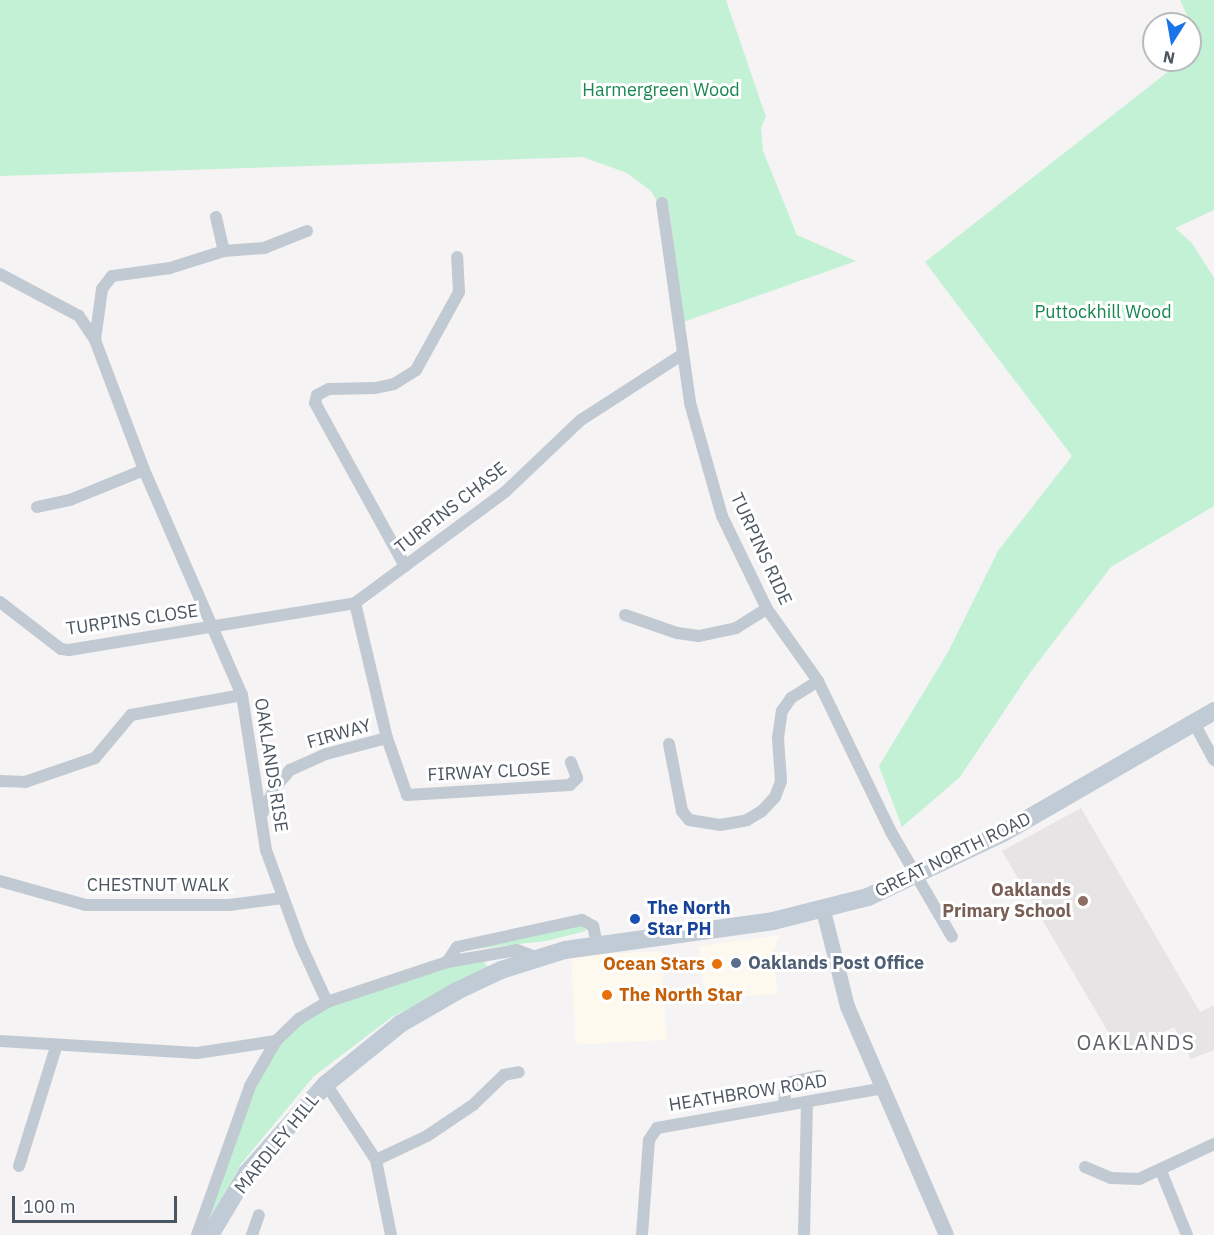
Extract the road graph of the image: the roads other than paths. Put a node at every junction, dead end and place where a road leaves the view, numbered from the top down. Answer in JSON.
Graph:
{"nodes":[{"id":1,"x":662,"y":203,"type":"dead end"},
{"id":2,"x":216,"y":217,"type":"dead end"},
{"id":3,"x":307,"y":231,"type":"dead end"},
{"id":4,"x":224,"y":251,"type":"junction"},
{"id":5,"x":457,"y":257,"type":"dead end"},
{"id":6,"x":0,"y":274,"type":"edge"},
{"id":7,"x":95,"y":340,"type":"junction"},
{"id":8,"x":682,"y":354,"type":"junction"},
{"id":9,"x":144,"y":470,"type":"junction"},
{"id":10,"x":37,"y":507,"type":"dead end"},
{"id":11,"x":405,"y":566,"type":"junction"},
{"id":12,"x":0,"y":602,"type":"edge"},
{"id":13,"x":355,"y":603,"type":"junction"},
{"id":14,"x":768,"y":609,"type":"junction"},
{"id":15,"x":625,"y":615,"type":"dead end"},
{"id":16,"x":213,"y":627,"type":"junction"},
{"id":17,"x":818,"y":681,"type":"junction"},
{"id":18,"x":242,"y":695,"type":"junction"},
{"id":19,"x":1214,"y":711,"type":"edge"},
{"id":20,"x":1194,"y":723,"type":"junction"},
{"id":21,"x":387,"y":738,"type":"junction"},
{"id":22,"x":669,"y":744,"type":"dead end"},
{"id":23,"x":1214,"y":760,"type":"edge"},
{"id":24,"x":571,"y":762,"type":"dead end"},
{"id":25,"x":0,"y":781,"type":"edge"},
{"id":26,"x":261,"y":816,"type":"junction"},
{"id":27,"x":916,"y":877,"type":"junction"},
{"id":28,"x":0,"y":881,"type":"edge"},
{"id":29,"x":283,"y":898,"type":"junction"},
{"id":30,"x":823,"y":910,"type":"junction"},
{"id":31,"x":952,"y":937,"type":"dead end"},
{"id":32,"x":597,"y":944,"type":"junction"},
{"id":33,"x":447,"y":962,"type":"junction"},
{"id":34,"x":497,"y":962,"type":"junction"},
{"id":35,"x":327,"y":1002,"type":"junction"},
{"id":36,"x":0,"y":1041,"type":"edge"},
{"id":37,"x":276,"y":1041,"type":"junction"},
{"id":38,"x":56,"y":1047,"type":"junction"},
{"id":39,"x":519,"y":1072,"type":"dead end"},
{"id":40,"x":819,"y":1076,"type":"dead end"},
{"id":41,"x":326,"y":1084,"type":"junction"},
{"id":42,"x":883,"y":1088,"type":"junction"},
{"id":43,"x":807,"y":1102,"type":"junction"},
{"id":44,"x":784,"y":1105,"type":"junction"},
{"id":45,"x":1214,"y":1144,"type":"edge"},
{"id":46,"x":376,"y":1160,"type":"junction"},
{"id":47,"x":19,"y":1166,"type":"dead end"},
{"id":48,"x":1084,"y":1167,"type":"dead end"},
{"id":49,"x":1161,"y":1172,"type":"junction"},
{"id":50,"x":259,"y":1215,"type":"dead end"},
{"id":51,"x":196,"y":1235,"type":"edge"},
{"id":52,"x":210,"y":1235,"type":"edge"},
{"id":53,"x":252,"y":1235,"type":"edge"},
{"id":54,"x":391,"y":1235,"type":"edge"},
{"id":55,"x":642,"y":1235,"type":"edge"},
{"id":56,"x":804,"y":1235,"type":"edge"},
{"id":57,"x":946,"y":1235,"type":"edge"},
{"id":58,"x":1187,"y":1235,"type":"edge"}],
"edges":[{"from":1,"to":8,"type":"street","name":"TURPINS RIDE"},
{"from":2,"to":4,"type":"street"},
{"from":3,"to":4,"type":"street","name":"OAKLANDS RISE"},
{"from":4,"to":7,"type":"street","name":"OAKLANDS RISE"},
{"from":5,"to":11,"type":"street"},
{"from":6,"to":7,"type":"street"},
{"from":7,"to":9,"type":"street","name":"OAKLANDS RISE"},
{"from":8,"to":11,"type":"street","name":"TURPINS CHASE"},
{"from":8,"to":14,"type":"street","name":"TURPINS RIDE"},
{"from":9,"to":10,"type":"street"},
{"from":9,"to":16,"type":"street","name":"OAKLANDS RISE"},
{"from":11,"to":13,"type":"street","name":"TURPINS CHASE"},
{"from":12,"to":16,"type":"street","name":"TURPINS CLOSE"},
{"from":13,"to":16,"type":"street","name":"TURPINS CHASE"},
{"from":13,"to":21,"type":"street","name":"FIRWAY"},
{"from":14,"to":15,"type":"street"},
{"from":14,"to":17,"type":"street","name":"TURPINS RIDE"},
{"from":16,"to":18,"type":"street","name":"OAKLANDS RISE"},
{"from":17,"to":22,"type":"street"},
{"from":17,"to":27,"type":"street","name":"TURPINS RIDE"},
{"from":18,"to":25,"type":"street"},
{"from":18,"to":26,"type":"street","name":"OAKLANDS RISE"},
{"from":19,"to":20,"type":"main road","name":"GREAT NORTH ROAD"},
{"from":20,"to":23,"type":"street"},
{"from":20,"to":27,"type":"main road","name":"GREAT NORTH ROAD"},
{"from":21,"to":24,"type":"street","name":"FIRWAY CLOSE"},
{"from":21,"to":26,"type":"street","name":"FIRWAY"},
{"from":26,"to":29,"type":"street","name":"OAKLANDS RISE"},
{"from":27,"to":30,"type":"main road","name":"GREAT NORTH ROAD"},
{"from":27,"to":31,"type":"street","name":"TURPINS RIDE"},
{"from":28,"to":29,"type":"street","name":"CHESTNUT WALK"},
{"from":29,"to":35,"type":"street","name":"OAKLANDS RISE"},
{"from":30,"to":32,"type":"main road","name":"GREAT NORTH ROAD"},
{"from":30,"to":42,"type":"street"},
{"from":32,"to":33,"type":"street"},
{"from":32,"to":34,"type":"main road","name":"GREAT NORTH ROAD"},
{"from":33,"to":34,"type":"street"},
{"from":33,"to":35,"type":"street"},
{"from":34,"to":41,"type":"main road","name":"GREAT NORTH ROAD"},
{"from":35,"to":37,"type":"street"},
{"from":36,"to":38,"type":"street"},
{"from":37,"to":38,"type":"street"},
{"from":37,"to":51,"type":"street"},
{"from":38,"to":47,"type":"street"},
{"from":39,"to":46,"type":"street"},
{"from":40,"to":44,"type":"street"},
{"from":41,"to":46,"type":"street"},
{"from":41,"to":52,"type":"main road","name":"MARDLEY HILL"},
{"from":42,"to":43,"type":"street","name":"HEATHBROW ROAD"},
{"from":42,"to":57,"type":"street"},
{"from":43,"to":44,"type":"street","name":"HEATHBROW ROAD"},
{"from":43,"to":56,"type":"street"},
{"from":44,"to":55,"type":"street","name":"HEATHBROW ROAD"},
{"from":45,"to":49,"type":"street"},
{"from":46,"to":54,"type":"street"},
{"from":48,"to":49,"type":"street"},
{"from":49,"to":58,"type":"street"},
{"from":50,"to":53,"type":"street"}]}
